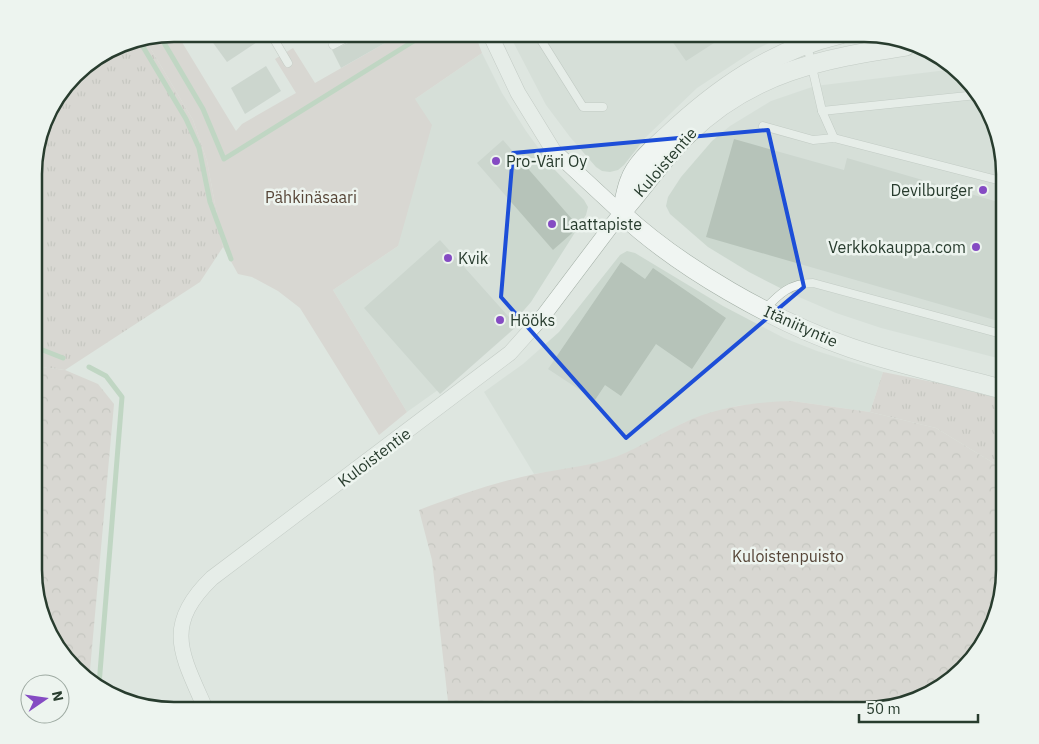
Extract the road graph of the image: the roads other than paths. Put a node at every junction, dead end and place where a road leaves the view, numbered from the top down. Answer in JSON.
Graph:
{"nodes":[{"id":1,"x":276,"y":43,"type":"edge"},
{"id":2,"x":338,"y":43,"type":"edge"},
{"id":3,"x":494,"y":43,"type":"edge"},
{"id":4,"x":543,"y":43,"type":"edge"},
{"id":5,"x":807,"y":43,"type":"joint"},
{"id":6,"x":334,"y":45,"type":"dead end"},
{"id":7,"x":900,"y":47,"type":"edge"},
{"id":8,"x":288,"y":63,"type":"dead end"},
{"id":9,"x":812,"y":64,"type":"junction"},
{"id":10,"x":970,"y":96,"type":"edge"},
{"id":11,"x":603,"y":107,"type":"dead end"},
{"id":12,"x":822,"y":111,"type":"junction"},
{"id":13,"x":763,"y":126,"type":"dead end"},
{"id":14,"x":834,"y":138,"type":"junction"},
{"id":15,"x":996,"y":180,"type":"edge"},
{"id":16,"x":621,"y":213,"type":"junction"},
{"id":17,"x":764,"y":310,"type":"junction"},
{"id":18,"x":996,"y":333,"type":"edge"},
{"id":19,"x":996,"y":388,"type":"edge"},
{"id":20,"x":202,"y":701,"type":"edge"}],
"edges":[{"from":1,"to":8,"type":"lane"},
{"from":2,"to":6,"type":"lane"},
{"from":3,"to":16,"type":"street"},
{"from":4,"to":11,"type":"lane"},
{"from":5,"to":9,"type":"lane"},
{"from":5,"to":16,"type":"street","name":"Kuloistentie"},
{"from":7,"to":9,"type":"street","name":"Kuloistentie"},
{"from":9,"to":12,"type":"lane"},
{"from":9,"to":16,"type":"street","name":"Kuloistentie"},
{"from":10,"to":12,"type":"lane"},
{"from":12,"to":14,"type":"lane"},
{"from":13,"to":14,"type":"lane"},
{"from":14,"to":15,"type":"lane"},
{"from":16,"to":17,"type":"street","name":"Itäniityntie"},
{"from":16,"to":20,"type":"street","name":"Kuloistentie"},
{"from":17,"to":18,"type":"lane"},
{"from":17,"to":19,"type":"street","name":"Itäniityntie"}]}
